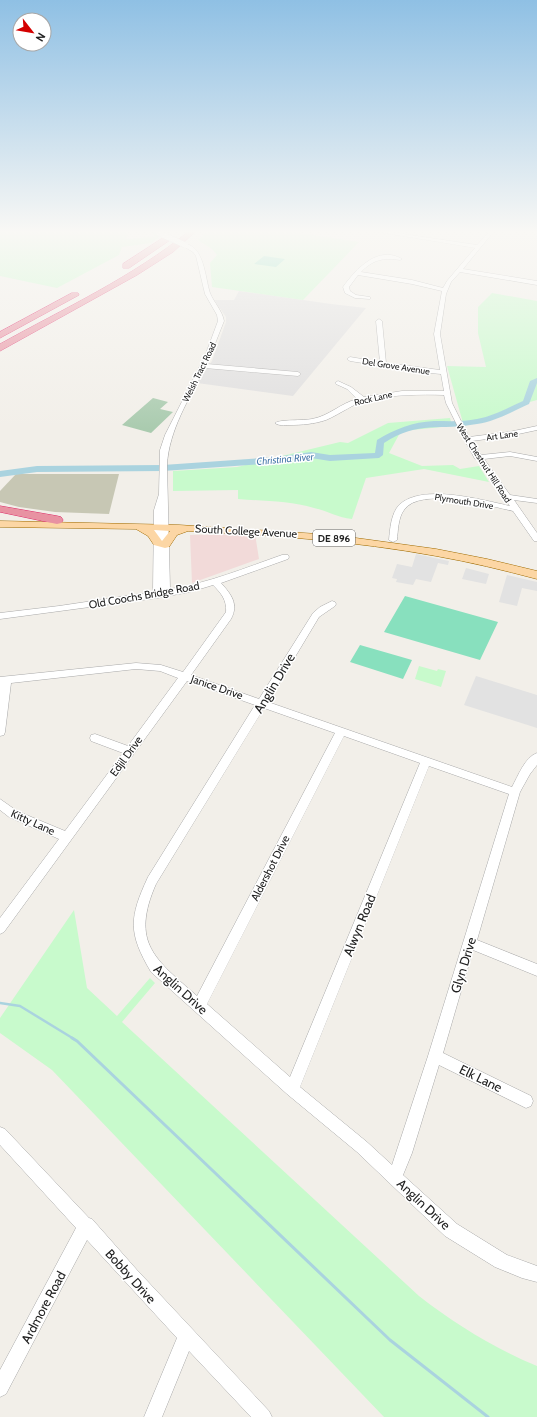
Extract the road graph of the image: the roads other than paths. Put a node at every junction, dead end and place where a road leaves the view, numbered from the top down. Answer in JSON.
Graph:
{"nodes":[{"id":1,"x":70,"y":297,"type":"edge"},
{"id":2,"x":82,"y":297,"type":"edge"},
{"id":3,"x":91,"y":297,"type":"edge"},
{"id":4,"x":210,"y":297,"type":"edge"},
{"id":5,"x":362,"y":297,"type":"edge"},
{"id":6,"x":443,"y":297,"type":"edge"},
{"id":7,"x":368,"y":298,"type":"dead end"},
{"id":8,"x":379,"y":321,"type":"dead end"},
{"id":9,"x":0,"y":335,"type":"edge"},
{"id":10,"x":0,"y":343,"type":"edge"},
{"id":11,"x":0,"y":348,"type":"edge"},
{"id":12,"x":350,"y":359,"type":"dead end"},
{"id":13,"x":383,"y":364,"type":"junction"},
{"id":14,"x":203,"y":366,"type":"junction"},
{"id":15,"x":443,"y":372,"type":"junction"},
{"id":16,"x":298,"y":374,"type":"dead end"},
{"id":17,"x":338,"y":382,"type":"dead end"},
{"id":18,"x":447,"y":393,"type":"junction"},
{"id":19,"x":363,"y":400,"type":"junction"},
{"id":20,"x":278,"y":423,"type":"dead end"},
{"id":21,"x":537,"y":428,"type":"edge"},
{"id":22,"x":466,"y":439,"type":"junction"},
{"id":23,"x":478,"y":457,"type":"junction"},
{"id":24,"x":537,"y":459,"type":"edge"},
{"id":25,"x":507,"y":497,"type":"junction"},
{"id":26,"x":537,"y":501,"type":"edge"},
{"id":27,"x":0,"y":509,"type":"edge"},
{"id":28,"x":515,"y":509,"type":"junction"},
{"id":29,"x":0,"y":519,"type":"edge"},
{"id":30,"x":57,"y":520,"type":"junction"},
{"id":31,"x":0,"y":524,"type":"edge"},
{"id":32,"x":161,"y":524,"type":"junction"},
{"id":33,"x":132,"y":526,"type":"junction"},
{"id":34,"x":187,"y":528,"type":"junction"},
{"id":35,"x":537,"y":539,"type":"edge"},
{"id":36,"x":393,"y":540,"type":"junction"},
{"id":37,"x":161,"y":544,"type":"junction"},
{"id":38,"x":285,"y":557,"type":"dead end"},
{"id":39,"x":537,"y":570,"type":"edge"},
{"id":40,"x":215,"y":582,"type":"junction"},
{"id":41,"x":166,"y":593,"type":"junction"},
{"id":42,"x":157,"y":595,"type":"junction"},
{"id":43,"x":332,"y":604,"type":"dead end"},
{"id":44,"x":0,"y":616,"type":"edge"},
{"id":45,"x":184,"y":676,"type":"junction"},
{"id":46,"x":3,"y":681,"type":"edge"},
{"id":47,"x":262,"y":703,"type":"junction"},
{"id":48,"x":341,"y":731,"type":"junction"},
{"id":49,"x":0,"y":732,"type":"edge"},
{"id":50,"x":95,"y":738,"type":"dead end"},
{"id":51,"x":130,"y":751,"type":"junction"},
{"id":52,"x":537,"y":757,"type":"edge"},
{"id":53,"x":426,"y":761,"type":"junction"},
{"id":54,"x":515,"y":792,"type":"junction"},
{"id":55,"x":0,"y":804,"type":"edge"},
{"id":56,"x":67,"y":837,"type":"junction"},
{"id":57,"x":0,"y":928,"type":"edge"},
{"id":58,"x":470,"y":943,"type":"junction"},
{"id":59,"x":537,"y":970,"type":"edge"},
{"id":60,"x":199,"y":1006,"type":"junction"},
{"id":61,"x":435,"y":1056,"type":"junction"},
{"id":62,"x":292,"y":1089,"type":"junction"},
{"id":63,"x":526,"y":1101,"type":"dead end"},
{"id":64,"x":0,"y":1134,"type":"edge"},
{"id":65,"x":395,"y":1177,"type":"junction"},
{"id":66,"x":86,"y":1225,"type":"junction"},
{"id":67,"x":537,"y":1274,"type":"edge"},
{"id":68,"x":186,"y":1337,"type":"junction"},
{"id":69,"x":0,"y":1388,"type":"edge"},
{"id":70,"x":153,"y":1417,"type":"edge"},
{"id":71,"x":263,"y":1417,"type":"edge"}],
"edges":[{"from":1,"to":9,"type":"highway"},
{"from":2,"to":10,"type":"highway"},
{"from":3,"to":11,"type":"highway"},
{"from":4,"to":14,"type":"street","name":"Welsh Tract Road","bridge":true},
{"from":5,"to":7,"type":"street"},
{"from":6,"to":15,"type":"street","name":"West Chestnut Hill Road"},
{"from":8,"to":13,"type":"street"},
{"from":12,"to":13,"type":"street","name":"Del Grove Avenue"},
{"from":13,"to":15,"type":"street","name":"Del Grove Avenue"},
{"from":14,"to":16,"type":"street"},
{"from":14,"to":32,"type":"street","name":"Welsh Tract Road"},
{"from":15,"to":18,"type":"street","name":"West Chestnut Hill Road"},
{"from":17,"to":19,"type":"street"},
{"from":18,"to":19,"type":"street","name":"Rock Lane"},
{"from":18,"to":22,"type":"street","name":"West Chestnut Hill Road"},
{"from":19,"to":20,"type":"street","name":"Rock Lane"},
{"from":21,"to":22,"type":"street","name":"Art Lane"},
{"from":22,"to":23,"type":"street","name":"West Chestnut Hill Road"},
{"from":23,"to":24,"type":"street"},
{"from":23,"to":25,"type":"street","name":"West Chestnut Hill Road"},
{"from":25,"to":26,"type":"street"},
{"from":25,"to":28,"type":"street","name":"West Chestnut Hill Road"},
{"from":27,"to":30,"type":"highway"},
{"from":28,"to":35,"type":"street","name":"West Chestnut Hill Road"},
{"from":28,"to":36,"type":"street","name":"Plymouth Drive"},
{"from":29,"to":30,"type":"main road","name":"South College Avenue","number":"DE 896"},
{"from":30,"to":32,"type":"main road","name":"South College Avenue","number":"DE 896"},
{"from":31,"to":33,"type":"main road","name":"South College Avenue","number":"DE 896"},
{"from":32,"to":33,"type":"main road","name":"South College Avenue","number":"DE 896"},
{"from":32,"to":34,"type":"main road","name":"South College Avenue","number":"DE 896"},
{"from":32,"to":36,"type":"main road","name":"South College Avenue","number":"DE 896"},
{"from":32,"to":37,"type":"street","name":"Welsh Tract Road"},
{"from":33,"to":37,"type":"main road"},
{"from":34,"to":37,"type":"main road"},
{"from":34,"to":39,"type":"main road","name":"South College Avenue","number":"DE 896"},
{"from":36,"to":39,"type":"main road","name":"South College Avenue","number":"DE 896"},
{"from":37,"to":41,"type":"street","name":"Welsh Tract Road"},
{"from":37,"to":42,"type":"street","name":"Welsh Tract Road"},
{"from":38,"to":40,"type":"street","name":"Old Coochs Bridge Road"},
{"from":40,"to":41,"type":"street","name":"Old Coochs Bridge Road"},
{"from":40,"to":45,"type":"street","name":"Edjil Drive"},
{"from":41,"to":42,"type":"street","name":"Old Coochs Bridge Road"},
{"from":42,"to":44,"type":"street","name":"Old Coochs Bridge Road"},
{"from":43,"to":47,"type":"street","name":"Anglin Drive"},
{"from":45,"to":46,"type":"street","name":"Janice Drive"},
{"from":45,"to":47,"type":"street","name":"Janice Drive"},
{"from":45,"to":51,"type":"street","name":"Edjil Drive"},
{"from":46,"to":49,"type":"street"},
{"from":47,"to":48,"type":"street","name":"Janice Drive"},
{"from":47,"to":60,"type":"street","name":"Anglin Drive"},
{"from":48,"to":53,"type":"street","name":"Janice Drive"},
{"from":48,"to":60,"type":"street","name":"Aldershot Drive"},
{"from":50,"to":51,"type":"street"},
{"from":51,"to":56,"type":"street","name":"Edjil Drive"},
{"from":52,"to":54,"type":"street","name":"Glyn Drive"},
{"from":53,"to":54,"type":"street","name":"Janice Drive"},
{"from":53,"to":62,"type":"street","name":"Alwyn Road"},
{"from":54,"to":58,"type":"street","name":"Glyn Drive"},
{"from":55,"to":56,"type":"street","name":"Kitty Lane"},
{"from":56,"to":57,"type":"street","name":"Edjil Drive"},
{"from":58,"to":59,"type":"street"},
{"from":58,"to":61,"type":"street","name":"Glyn Drive"},
{"from":60,"to":62,"type":"street","name":"Anglin Drive"},
{"from":61,"to":63,"type":"street","name":"Elk Lane"},
{"from":61,"to":65,"type":"street","name":"Glyn Drive"},
{"from":62,"to":65,"type":"street","name":"Anglin Drive"},
{"from":64,"to":66,"type":"street","name":"Bobby Drive"},
{"from":65,"to":67,"type":"street","name":"Anglin Drive"},
{"from":66,"to":68,"type":"street","name":"Bobby Drive"},
{"from":66,"to":69,"type":"street","name":"Ardmore Road"},
{"from":68,"to":70,"type":"street"},
{"from":68,"to":71,"type":"street","name":"Bobby Drive"}]}
